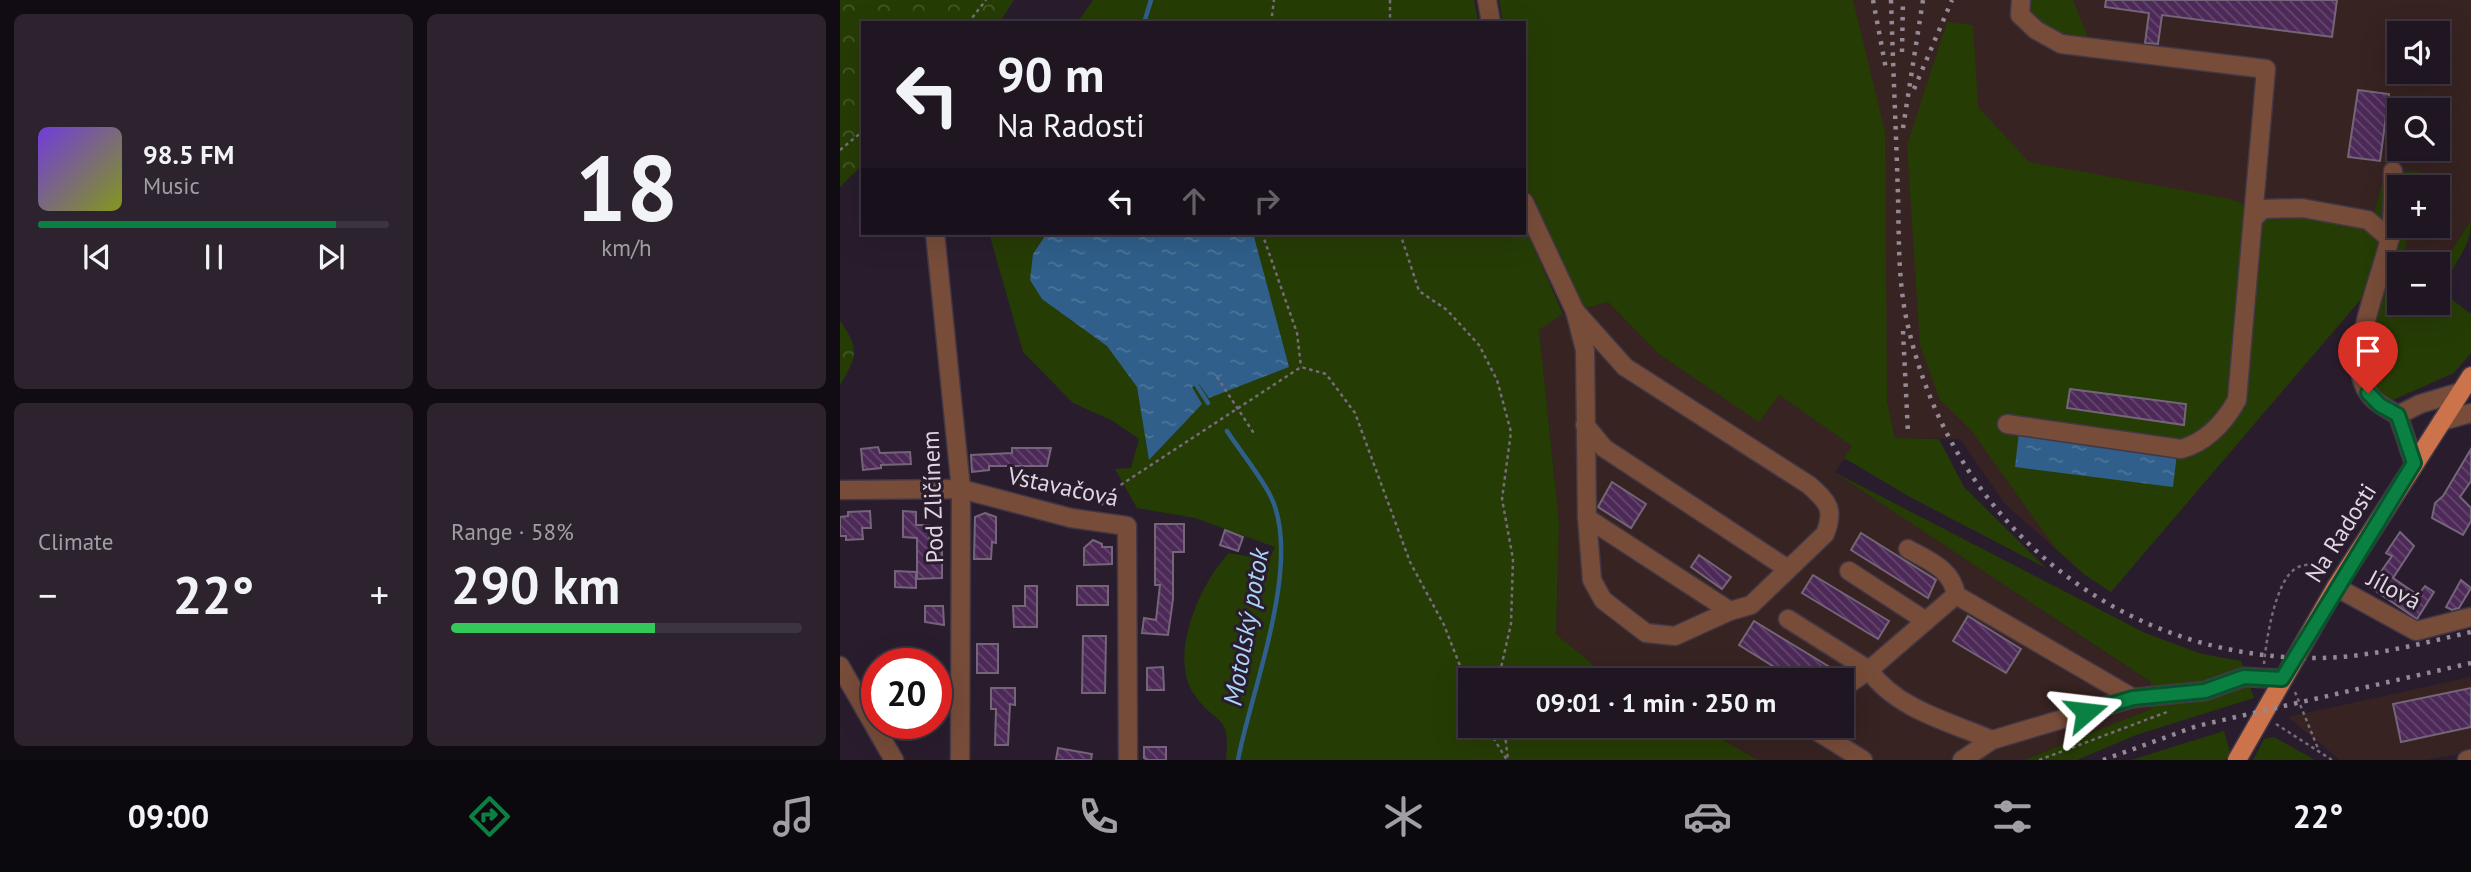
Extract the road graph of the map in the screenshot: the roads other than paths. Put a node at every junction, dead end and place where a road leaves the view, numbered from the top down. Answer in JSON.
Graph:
{"nodes":[{"id":1,"x":1487,"y":0,"type":"edge"},
{"id":2,"x":2021,"y":0,"type":"edge"},
{"id":3,"x":1491,"y":21,"type":"edge"},
{"id":4,"x":2393,"y":171,"type":"dead end"},
{"id":5,"x":1526,"y":206,"type":"edge"},
{"id":6,"x":2253,"y":219,"type":"junction"},
{"id":7,"x":935,"y":235,"type":"edge"},
{"id":8,"x":2390,"y":239,"type":"junction"},
{"id":9,"x":1575,"y":311,"type":"junction"},
{"id":10,"x":2471,"y":376,"type":"edge"},
{"id":11,"x":2460,"y":392,"type":"junction"},
{"id":12,"x":2471,"y":413,"type":"edge"},
{"id":13,"x":2398,"y":415,"type":"junction"},
{"id":14,"x":2442,"y":421,"type":"junction"},
{"id":15,"x":2007,"y":424,"type":"dead end"},
{"id":16,"x":1585,"y":425,"type":"junction"},
{"id":17,"x":2414,"y":463,"type":"junction"},
{"id":18,"x":961,"y":489,"type":"junction"},
{"id":19,"x":840,"y":490,"type":"edge"},
{"id":20,"x":1587,"y":518,"type":"junction"},
{"id":21,"x":1908,"y":548,"type":"dead end"},
{"id":22,"x":1788,"y":569,"type":"junction"},
{"id":23,"x":1849,"y":571,"type":"dead end"},
{"id":24,"x":2336,"y":587,"type":"junction"},
{"id":25,"x":1956,"y":595,"type":"junction"},
{"id":26,"x":1730,"y":611,"type":"junction"},
{"id":27,"x":2471,"y":617,"type":"edge"},
{"id":28,"x":1788,"y":620,"type":"dead end"},
{"id":29,"x":1926,"y":621,"type":"junction"},
{"id":30,"x":840,"y":666,"type":"edge"},
{"id":31,"x":1869,"y":670,"type":"junction"},
{"id":32,"x":1854,"y":681,"type":"edge"},
{"id":33,"x":2288,"y":683,"type":"junction"},
{"id":34,"x":2133,"y":698,"type":"junction"},
{"id":35,"x":1828,"y":738,"type":"edge"},
{"id":36,"x":1992,"y":740,"type":"junction"},
{"id":37,"x":894,"y":760,"type":"edge"},
{"id":38,"x":960,"y":760,"type":"edge"},
{"id":39,"x":1128,"y":760,"type":"edge"},
{"id":40,"x":1863,"y":760,"type":"edge"},
{"id":41,"x":1962,"y":760,"type":"edge"},
{"id":42,"x":2238,"y":760,"type":"edge"}],
"edges":[{"from":1,"to":3,"type":"street"},
{"from":2,"to":6,"type":"street"},
{"from":4,"to":8,"type":"street"},
{"from":5,"to":9,"type":"street"},
{"from":6,"to":8,"type":"street"},
{"from":6,"to":15,"type":"street"},
{"from":7,"to":18,"type":"street","name":"Pod Zličínem"},
{"from":8,"to":13,"type":"street"},
{"from":9,"to":16,"type":"street"},
{"from":9,"to":22,"type":"street"},
{"from":10,"to":11,"type":"main road","name":"Na Radosti"},
{"from":11,"to":13,"type":"street"},
{"from":11,"to":14,"type":"main road","name":"Na Radosti"},
{"from":12,"to":14,"type":"street"},
{"from":13,"to":17,"type":"street"},
{"from":14,"to":17,"type":"main road","name":"Na Radosti"},
{"from":16,"to":20,"type":"street"},
{"from":16,"to":22,"type":"street"},
{"from":17,"to":24,"type":"main road","name":"Na Radosti"},
{"from":18,"to":19,"type":"street","name":"Vstavačová"},
{"from":18,"to":38,"type":"street","name":"Pod Zličínem"},
{"from":18,"to":39,"type":"street","name":"Vstavačová"},
{"from":20,"to":26,"type":"street"},
{"from":20,"to":26,"type":"street"},
{"from":21,"to":25,"type":"street"},
{"from":22,"to":26,"type":"street"},
{"from":23,"to":29,"type":"street"},
{"from":24,"to":27,"type":"street","name":"Jílová"},
{"from":24,"to":33,"type":"main road","name":"Na Radosti"},
{"from":25,"to":29,"type":"street"},
{"from":25,"to":34,"type":"street"},
{"from":28,"to":31,"type":"street"},
{"from":29,"to":31,"type":"street"},
{"from":30,"to":37,"type":"street"},
{"from":31,"to":32,"type":"street"},
{"from":31,"to":36,"type":"street"},
{"from":33,"to":34,"type":"street"},
{"from":33,"to":42,"type":"main road","name":"Na Radosti"},
{"from":34,"to":36,"type":"street"},
{"from":35,"to":40,"type":"street"},
{"from":36,"to":41,"type":"street"}]}
